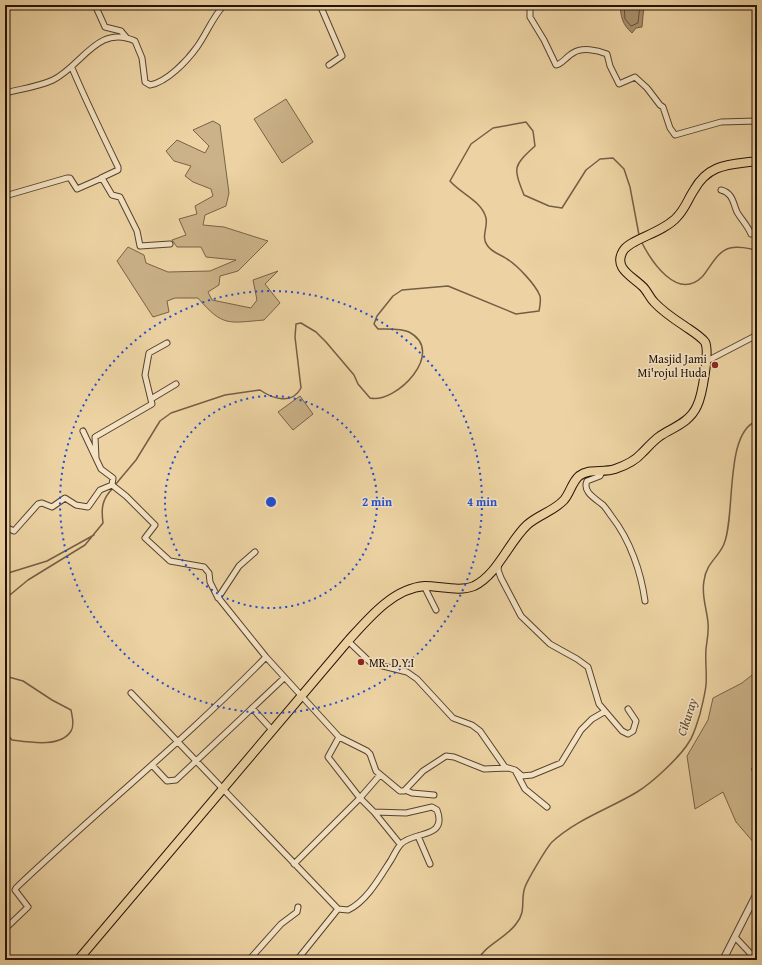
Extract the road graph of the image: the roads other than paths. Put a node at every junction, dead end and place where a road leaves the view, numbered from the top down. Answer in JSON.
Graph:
{"nodes":[{"id":1,"x":95,"y":5,"type":"edge"},
{"id":2,"x":224,"y":5,"type":"edge"},
{"id":3,"x":320,"y":5,"type":"edge"},
{"id":4,"x":530,"y":5,"type":"edge"},
{"id":5,"x":126,"y":37,"type":"junction"},
{"id":6,"x":329,"y":65,"type":"dead end"},
{"id":7,"x":72,"y":68,"type":"junction"},
{"id":8,"x":5,"y":93,"type":"edge"},
{"id":9,"x":757,"y":121,"type":"edge"},
{"id":10,"x":757,"y":162,"type":"edge"},
{"id":11,"x":101,"y":178,"type":"junction"},
{"id":12,"x":721,"y":190,"type":"dead end"},
{"id":13,"x":5,"y":196,"type":"edge"},
{"id":14,"x":752,"y":234,"type":"dead end"},
{"id":15,"x":170,"y":244,"type":"dead end"},
{"id":16,"x":757,"y":335,"type":"edge"},
{"id":17,"x":167,"y":344,"type":"dead end"},
{"id":18,"x":705,"y":362,"type":"junction"},
{"id":19,"x":176,"y":384,"type":"dead end"},
{"id":20,"x":151,"y":400,"type":"junction"},
{"id":21,"x":83,"y":431,"type":"dead end"},
{"id":22,"x":96,"y":458,"type":"junction"},
{"id":23,"x":602,"y":472,"type":"junction"},
{"id":24,"x":113,"y":485,"type":"junction"},
{"id":25,"x":5,"y":527,"type":"edge"},
{"id":26,"x":255,"y":552,"type":"dead end"},
{"id":27,"x":501,"y":558,"type":"junction"},
{"id":28,"x":424,"y":586,"type":"junction"},
{"id":29,"x":218,"y":598,"type":"junction"},
{"id":30,"x":645,"y":601,"type":"dead end"},
{"id":31,"x":436,"y":610,"type":"dead end"},
{"id":32,"x":348,"y":641,"type":"junction"},
{"id":33,"x":266,"y":657,"type":"junction"},
{"id":34,"x":284,"y":678,"type":"junction"},
{"id":35,"x":132,"y":693,"type":"dead end"},
{"id":36,"x":302,"y":696,"type":"junction"},
{"id":37,"x":252,"y":708,"type":"junction"},
{"id":38,"x":628,"y":709,"type":"dead end"},
{"id":39,"x":604,"y":712,"type":"junction"},
{"id":40,"x":273,"y":731,"type":"junction"},
{"id":41,"x":339,"y":737,"type":"junction"},
{"id":42,"x":178,"y":742,"type":"junction"},
{"id":43,"x":196,"y":760,"type":"junction"},
{"id":44,"x":152,"y":765,"type":"junction"},
{"id":45,"x":508,"y":768,"type":"junction"},
{"id":46,"x":516,"y":771,"type":"junction"},
{"id":47,"x":380,"y":775,"type":"junction"},
{"id":48,"x":223,"y":789,"type":"junction"},
{"id":49,"x":405,"y":790,"type":"junction"},
{"id":50,"x":434,"y":795,"type":"dead end"},
{"id":51,"x":360,"y":798,"type":"junction"},
{"id":52,"x":547,"y":807,"type":"dead end"},
{"id":53,"x":374,"y":812,"type":"junction"},
{"id":54,"x":418,"y":836,"type":"junction"},
{"id":55,"x":400,"y":844,"type":"junction"},
{"id":56,"x":294,"y":864,"type":"junction"},
{"id":57,"x":430,"y":864,"type":"dead end"},
{"id":58,"x":757,"y":894,"type":"edge"},
{"id":59,"x":298,"y":907,"type":"dead end"},
{"id":60,"x":338,"y":909,"type":"junction"},
{"id":61,"x":5,"y":929,"type":"edge"},
{"id":62,"x":735,"y":937,"type":"junction"},
{"id":63,"x":299,"y":959,"type":"edge"},
{"id":64,"x":78,"y":960,"type":"edge"},
{"id":65,"x":249,"y":960,"type":"edge"},
{"id":66,"x":723,"y":960,"type":"edge"},
{"id":67,"x":754,"y":960,"type":"edge"}],
"edges":[{"from":1,"to":5,"type":"street"},
{"from":2,"to":5,"type":"street"},
{"from":3,"to":6,"type":"street"},
{"from":4,"to":9,"type":"street"},
{"from":5,"to":7,"type":"street"},
{"from":7,"to":8,"type":"street"},
{"from":7,"to":11,"type":"street"},
{"from":10,"to":18,"type":"main road"},
{"from":11,"to":13,"type":"street"},
{"from":11,"to":15,"type":"street"},
{"from":12,"to":14,"type":"street"},
{"from":16,"to":18,"type":"street"},
{"from":17,"to":20,"type":"street"},
{"from":18,"to":23,"type":"main road"},
{"from":19,"to":20,"type":"street"},
{"from":20,"to":22,"type":"street"},
{"from":21,"to":22,"type":"street"},
{"from":22,"to":24,"type":"street"},
{"from":23,"to":27,"type":"main road"},
{"from":23,"to":30,"type":"street"},
{"from":24,"to":25,"type":"street"},
{"from":24,"to":29,"type":"street"},
{"from":26,"to":29,"type":"street"},
{"from":27,"to":28,"type":"main road"},
{"from":27,"to":39,"type":"street"},
{"from":28,"to":31,"type":"street"},
{"from":28,"to":32,"type":"main road"},
{"from":29,"to":33,"type":"street"},
{"from":32,"to":36,"type":"main road"},
{"from":32,"to":45,"type":"street"},
{"from":33,"to":34,"type":"street"},
{"from":33,"to":42,"type":"street"},
{"from":34,"to":36,"type":"street"},
{"from":34,"to":37,"type":"street"},
{"from":35,"to":42,"type":"street"},
{"from":36,"to":40,"type":"main road"},
{"from":36,"to":41,"type":"street"},
{"from":37,"to":40,"type":"street"},
{"from":37,"to":43,"type":"street"},
{"from":38,"to":39,"type":"street"},
{"from":39,"to":46,"type":"street"},
{"from":40,"to":48,"type":"main road"},
{"from":41,"to":47,"type":"street"},
{"from":41,"to":51,"type":"street"},
{"from":42,"to":43,"type":"street"},
{"from":42,"to":44,"type":"street"},
{"from":43,"to":44,"type":"street"},
{"from":43,"to":48,"type":"street"},
{"from":44,"to":61,"type":"street"},
{"from":45,"to":46,"type":"street"},
{"from":45,"to":49,"type":"street"},
{"from":46,"to":52,"type":"street"},
{"from":47,"to":49,"type":"street"},
{"from":47,"to":51,"type":"street"},
{"from":48,"to":56,"type":"street"},
{"from":48,"to":64,"type":"main road"},
{"from":49,"to":50,"type":"street"},
{"from":51,"to":53,"type":"street"},
{"from":51,"to":56,"type":"street"},
{"from":53,"to":54,"type":"street"},
{"from":53,"to":55,"type":"street"},
{"from":54,"to":55,"type":"street"},
{"from":54,"to":57,"type":"street"},
{"from":55,"to":60,"type":"street"},
{"from":56,"to":60,"type":"street"},
{"from":58,"to":62,"type":"street"},
{"from":59,"to":65,"type":"street"},
{"from":60,"to":63,"type":"street"},
{"from":62,"to":66,"type":"street"},
{"from":62,"to":67,"type":"street"}]}
